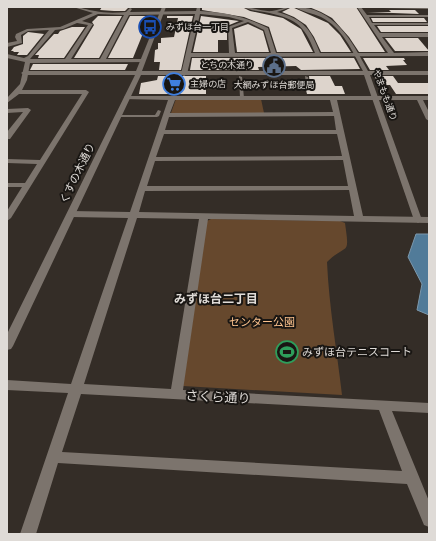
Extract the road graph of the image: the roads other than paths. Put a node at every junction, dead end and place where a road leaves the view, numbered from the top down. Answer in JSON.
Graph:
{"nodes":[{"id":1,"x":75,"y":7,"type":"edge"},
{"id":2,"x":104,"y":7,"type":"edge"},
{"id":3,"x":131,"y":7,"type":"edge"},
{"id":4,"x":200,"y":7,"type":"edge"},
{"id":5,"x":245,"y":7,"type":"edge"},
{"id":6,"x":289,"y":7,"type":"edge"},
{"id":7,"x":297,"y":7,"type":"edge"},
{"id":8,"x":360,"y":7,"type":"edge"},
{"id":9,"x":383,"y":7,"type":"edge"},
{"id":10,"x":401,"y":8,"type":"edge"},
{"id":11,"x":429,"y":8,"type":"edge"},
{"id":12,"x":162,"y":10,"type":"edge"},
{"id":13,"x":99,"y":13,"type":"junction"},
{"id":14,"x":127,"y":13,"type":"junction"},
{"id":15,"x":271,"y":13,"type":"junction"},
{"id":16,"x":197,"y":14,"type":"junction"},
{"id":17,"x":366,"y":16,"type":"junction"},
{"id":18,"x":429,"y":16,"type":"edge"},
{"id":19,"x":247,"y":21,"type":"junction"},
{"id":20,"x":79,"y":22,"type":"junction"},
{"id":21,"x":371,"y":24,"type":"junction"},
{"id":22,"x":429,"y":24,"type":"edge"},
{"id":23,"x":53,"y":29,"type":"junction"},
{"id":24,"x":378,"y":34,"type":"junction"},
{"id":25,"x":421,"y":34,"type":"junction"},
{"id":26,"x":429,"y":34,"type":"edge"},
{"id":27,"x":429,"y":44,"type":"edge"},
{"id":28,"x":7,"y":45,"type":"edge"},
{"id":29,"x":318,"y":54,"type":"junction"},
{"id":30,"x":356,"y":54,"type":"junction"},
{"id":31,"x":392,"y":54,"type":"junction"},
{"id":32,"x":429,"y":54,"type":"edge"},
{"id":33,"x":189,"y":55,"type":"junction"},
{"id":34,"x":232,"y":55,"type":"junction"},
{"id":35,"x":274,"y":55,"type":"junction"},
{"id":36,"x":7,"y":56,"type":"edge"},
{"id":37,"x":27,"y":60,"type":"junction"},
{"id":38,"x":68,"y":61,"type":"junction"},
{"id":39,"x":102,"y":61,"type":"junction"},
{"id":40,"x":143,"y":61,"type":"junction"},
{"id":41,"x":184,"y":74,"type":"junction"},
{"id":42,"x":429,"y":74,"type":"edge"},
{"id":43,"x":368,"y":75,"type":"junction"},
{"id":44,"x":25,"y":76,"type":"junction"},
{"id":45,"x":137,"y":76,"type":"junction"},
{"id":46,"x":240,"y":77,"type":"junction"},
{"id":47,"x":306,"y":77,"type":"junction"},
{"id":48,"x":429,"y":77,"type":"edge"},
{"id":49,"x":308,"y":84,"type":"dead end"},
{"id":50,"x":15,"y":92,"type":"junction"},
{"id":51,"x":126,"y":98,"type":"junction"},
{"id":52,"x":172,"y":98,"type":"junction"},
{"id":53,"x":242,"y":98,"type":"junction"},
{"id":54,"x":333,"y":98,"type":"junction"},
{"id":55,"x":375,"y":98,"type":"junction"},
{"id":56,"x":419,"y":98,"type":"junction"},
{"id":57,"x":429,"y":98,"type":"edge"},
{"id":58,"x":7,"y":101,"type":"edge"},
{"id":59,"x":7,"y":111,"type":"edge"},
{"id":60,"x":163,"y":113,"type":"junction"},
{"id":61,"x":337,"y":114,"type":"junction"},
{"id":62,"x":118,"y":116,"type":"junction"},
{"id":63,"x":428,"y":116,"type":"edge"},
{"id":64,"x":160,"y":132,"type":"junction"},
{"id":65,"x":340,"y":132,"type":"junction"},
{"id":66,"x":7,"y":137,"type":"edge"},
{"id":67,"x":346,"y":158,"type":"junction"},
{"id":68,"x":152,"y":159,"type":"junction"},
{"id":69,"x":7,"y":161,"type":"edge"},
{"id":70,"x":43,"y":162,"type":"junction"},
{"id":71,"x":7,"y":185,"type":"edge"},
{"id":72,"x":28,"y":185,"type":"junction"},
{"id":73,"x":352,"y":188,"type":"junction"},
{"id":74,"x":142,"y":189,"type":"junction"},
{"id":75,"x":8,"y":214,"type":"edge"},
{"id":76,"x":71,"y":214,"type":"junction"},
{"id":77,"x":133,"y":216,"type":"junction"},
{"id":78,"x":204,"y":217,"type":"junction"},
{"id":79,"x":359,"y":219,"type":"junction"},
{"id":80,"x":418,"y":220,"type":"junction"},
{"id":81,"x":429,"y":220,"type":"edge"},
{"id":82,"x":7,"y":346,"type":"edge"},
{"id":83,"x":7,"y":385,"type":"edge"},
{"id":84,"x":76,"y":389,"type":"junction"},
{"id":85,"x":176,"y":394,"type":"junction"},
{"id":86,"x":383,"y":405,"type":"junction"},
{"id":87,"x":429,"y":408,"type":"edge"},
{"id":88,"x":53,"y":457,"type":"junction"},
{"id":89,"x":413,"y":478,"type":"junction"},
{"id":90,"x":429,"y":520,"type":"edge"},
{"id":91,"x":28,"y":534,"type":"edge"}],
"edges":[{"from":1,"to":13,"type":"street"},
{"from":2,"to":13,"type":"street"},
{"from":3,"to":14,"type":"street"},
{"from":4,"to":16,"type":"street"},
{"from":5,"to":15,"type":"street"},
{"from":6,"to":15,"type":"street"},
{"from":7,"to":30,"type":"street","name":"やまもも通り"},
{"from":8,"to":17,"type":"street"},
{"from":9,"to":10,"type":"street"},
{"from":10,"to":11,"type":"street"},
{"from":12,"to":14,"type":"street"},
{"from":12,"to":16,"type":"street"},
{"from":12,"to":40,"type":"street","name":"くすの木通り"},
{"from":13,"to":14,"type":"street"},
{"from":13,"to":20,"type":"street"},
{"from":14,"to":39,"type":"street"},
{"from":15,"to":19,"type":"street"},
{"from":15,"to":29,"type":"street"},
{"from":16,"to":19,"type":"street"},
{"from":16,"to":33,"type":"street"},
{"from":17,"to":18,"type":"street"},
{"from":17,"to":21,"type":"street"},
{"from":19,"to":34,"type":"street"},
{"from":19,"to":35,"type":"street"},
{"from":20,"to":23,"type":"street"},
{"from":20,"to":38,"type":"street"},
{"from":21,"to":22,"type":"street"},
{"from":21,"to":24,"type":"street"},
{"from":23,"to":28,"type":"street"},
{"from":23,"to":37,"type":"street"},
{"from":24,"to":25,"type":"street"},
{"from":24,"to":31,"type":"street"},
{"from":25,"to":26,"type":"street"},
{"from":25,"to":27,"type":"street"},
{"from":29,"to":30,"type":"street"},
{"from":29,"to":35,"type":"street"},
{"from":30,"to":31,"type":"street"},
{"from":30,"to":43,"type":"street","name":"やまもも通り"},
{"from":31,"to":32,"type":"street"},
{"from":33,"to":34,"type":"street"},
{"from":33,"to":41,"type":"street"},
{"from":34,"to":35,"type":"street"},
{"from":36,"to":37,"type":"street"},
{"from":37,"to":38,"type":"street"},
{"from":37,"to":44,"type":"street"},
{"from":38,"to":39,"type":"street"},
{"from":39,"to":40,"type":"street"},
{"from":40,"to":45,"type":"street","name":"くすの木通り"},
{"from":41,"to":43,"type":"street","name":"とちの木通り"},
{"from":41,"to":45,"type":"street","name":"とちの木通り"},
{"from":42,"to":43,"type":"street","name":"とちの木通り"},
{"from":43,"to":47,"type":"street","name":"とちの木通り"},
{"from":43,"to":48,"type":"street","name":"とちの木通り"},
{"from":43,"to":55,"type":"street","name":"やまもも通り"},
{"from":44,"to":45,"type":"street","name":"とちの木通り"},
{"from":44,"to":50,"type":"street"},
{"from":45,"to":46,"type":"street","name":"とちの木通り"},
{"from":45,"to":51,"type":"street","name":"くすの木通り"},
{"from":46,"to":47,"type":"street","name":"とちの木通り"},
{"from":46,"to":53,"type":"lane"},
{"from":47,"to":49,"type":"lane"},
{"from":50,"to":58,"type":"street"},
{"from":50,"to":70,"type":"street"},
{"from":51,"to":52,"type":"street"},
{"from":51,"to":62,"type":"street","name":"くすの木通り"},
{"from":52,"to":53,"type":"street"},
{"from":52,"to":60,"type":"street"},
{"from":53,"to":54,"type":"street"},
{"from":54,"to":55,"type":"street"},
{"from":54,"to":61,"type":"street"},
{"from":55,"to":56,"type":"street"},
{"from":55,"to":80,"type":"street","name":"やまもも通り"},
{"from":56,"to":57,"type":"street"},
{"from":56,"to":63,"type":"street"},
{"from":59,"to":66,"type":"street"},
{"from":60,"to":61,"type":"street"},
{"from":60,"to":62,"type":"lane"},
{"from":60,"to":64,"type":"street"},
{"from":61,"to":65,"type":"street"},
{"from":62,"to":76,"type":"street","name":"くすの木通り"},
{"from":64,"to":65,"type":"street"},
{"from":64,"to":68,"type":"street"},
{"from":65,"to":67,"type":"street"},
{"from":67,"to":68,"type":"street"},
{"from":67,"to":73,"type":"street"},
{"from":68,"to":74,"type":"street"},
{"from":69,"to":70,"type":"street"},
{"from":70,"to":72,"type":"street"},
{"from":71,"to":72,"type":"street"},
{"from":72,"to":75,"type":"street"},
{"from":73,"to":74,"type":"street"},
{"from":73,"to":79,"type":"street"},
{"from":74,"to":77,"type":"street"},
{"from":76,"to":77,"type":"street"},
{"from":76,"to":82,"type":"street","name":"くすの木通り"},
{"from":77,"to":78,"type":"street"},
{"from":77,"to":84,"type":"street"},
{"from":78,"to":79,"type":"street"},
{"from":78,"to":85,"type":"street"},
{"from":79,"to":80,"type":"street"},
{"from":80,"to":81,"type":"street"},
{"from":83,"to":84,"type":"street","name":"さくら通り"},
{"from":84,"to":85,"type":"street","name":"さくら通り"},
{"from":84,"to":88,"type":"street"},
{"from":85,"to":86,"type":"street","name":"さくら通り"},
{"from":86,"to":87,"type":"street","name":"さくら通り"},
{"from":86,"to":89,"type":"street"},
{"from":88,"to":89,"type":"street"},
{"from":88,"to":91,"type":"street"},
{"from":89,"to":90,"type":"street"}]}
